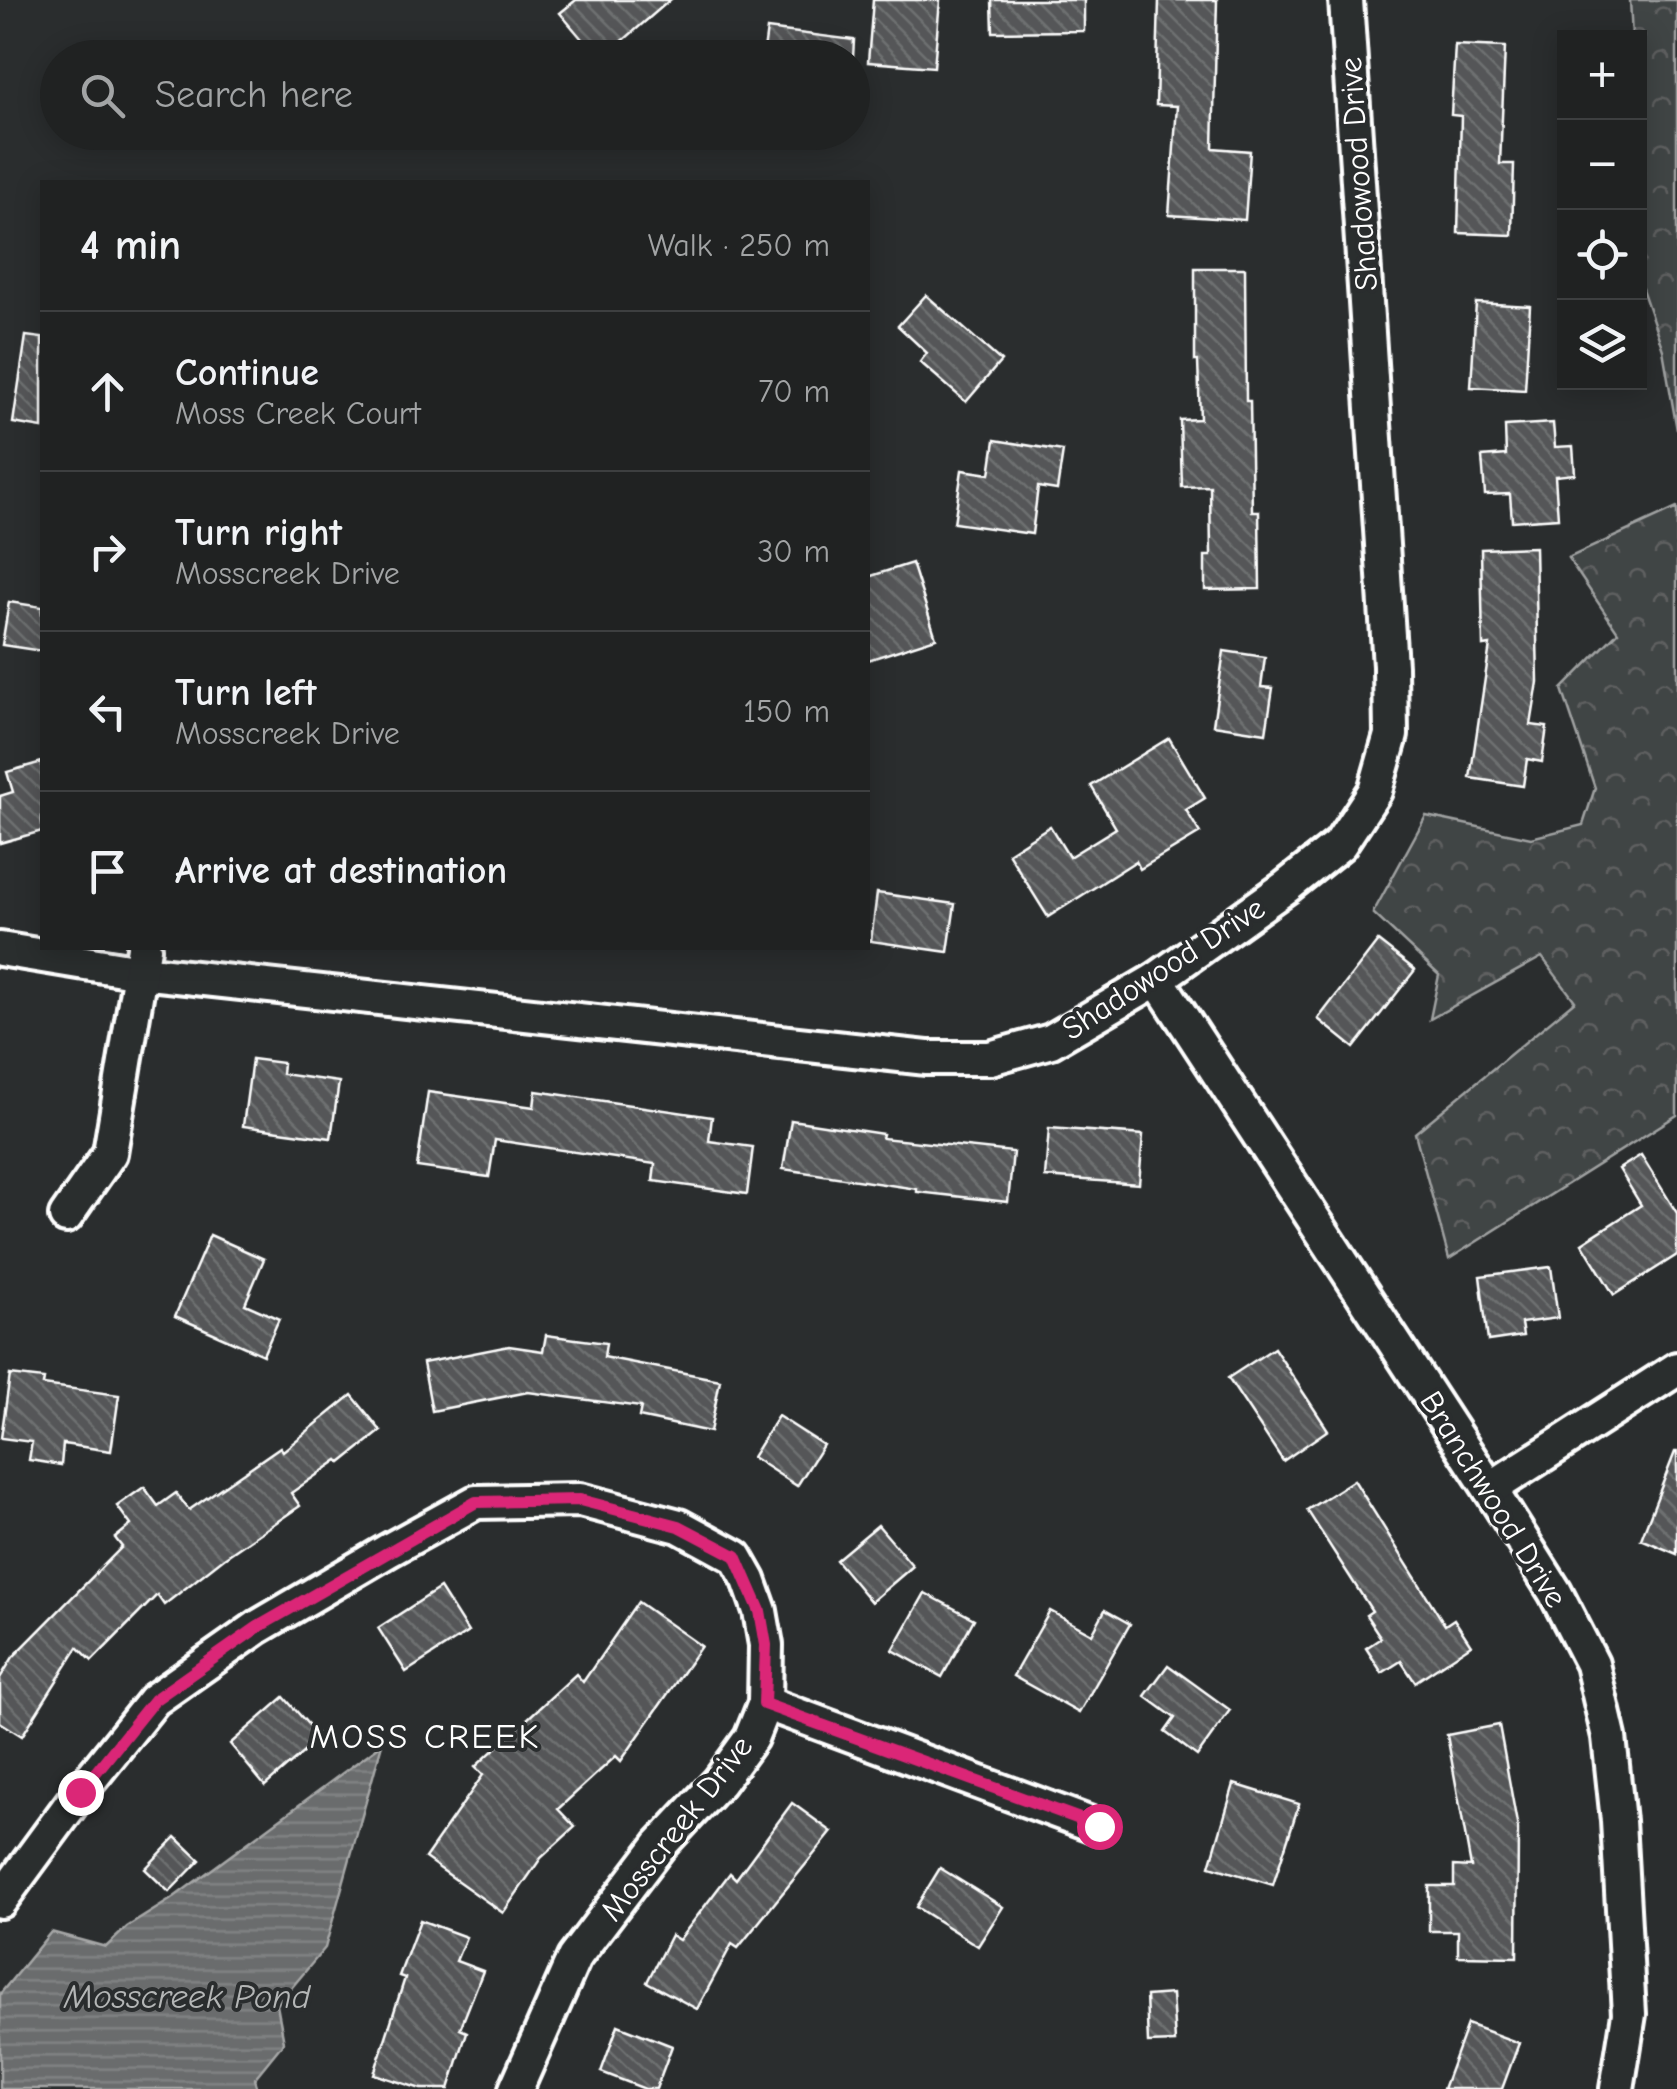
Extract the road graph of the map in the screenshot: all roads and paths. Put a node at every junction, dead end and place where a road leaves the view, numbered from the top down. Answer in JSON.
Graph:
{"nodes":[{"id":1,"x":1346,"y":0,"type":"edge"},
{"id":2,"x":0,"y":949,"type":"edge"},
{"id":3,"x":142,"y":960,"type":"edge"},
{"id":4,"x":1157,"y":978,"type":"junction"},
{"id":5,"x":66,"y":1216,"type":"dead end"},
{"id":6,"x":1677,"y":1370,"type":"edge"},
{"id":7,"x":1490,"y":1488,"type":"junction"},
{"id":8,"x":764,"y":1704,"type":"junction"},
{"id":9,"x":1099,"y":1826,"type":"dead end"},
{"id":10,"x":0,"y":1901,"type":"edge"},
{"id":11,"x":516,"y":2089,"type":"edge"},
{"id":12,"x":1616,"y":2089,"type":"edge"}],
"edges":[{"from":1,"to":4,"type":"street","name":"Shadowood Drive"},
{"from":2,"to":3,"type":"street","name":"Shadowood Drive"},
{"from":3,"to":4,"type":"street","name":"Shadowood Drive"},
{"from":3,"to":5,"type":"street"},
{"from":4,"to":7,"type":"street","name":"Branchwood Drive"},
{"from":6,"to":7,"type":"street"},
{"from":7,"to":12,"type":"street","name":"Branchwood Drive"},
{"from":8,"to":9,"type":"street"},
{"from":8,"to":10,"type":"street","name":"Mosscreek Drive"},
{"from":8,"to":11,"type":"street","name":"Mosscreek Drive"}]}
